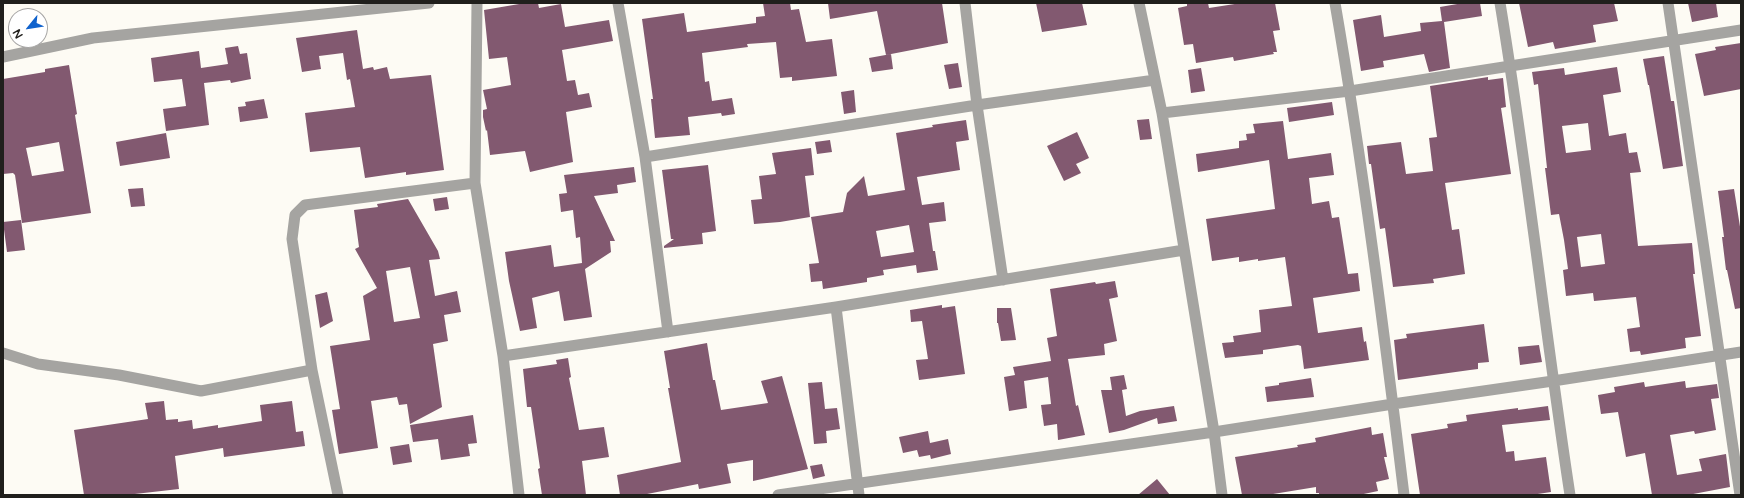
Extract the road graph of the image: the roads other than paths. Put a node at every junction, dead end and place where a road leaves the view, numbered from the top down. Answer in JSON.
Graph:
{"nodes":[{"id":1,"x":429,"y":3,"type":"edge"},
{"id":2,"x":477,"y":3,"type":"edge"},
{"id":3,"x":618,"y":3,"type":"edge"},
{"id":4,"x":965,"y":3,"type":"edge"},
{"id":5,"x":1139,"y":3,"type":"edge"},
{"id":6,"x":1335,"y":3,"type":"edge"},
{"id":7,"x":1500,"y":3,"type":"edge"},
{"id":8,"x":1668,"y":3,"type":"edge"},
{"id":9,"x":1741,"y":30,"type":"edge"},
{"id":10,"x":1673,"y":42,"type":"junction"},
{"id":11,"x":3,"y":57,"type":"edge"},
{"id":12,"x":1511,"y":66,"type":"junction"},
{"id":13,"x":1155,"y":80,"type":"junction"},
{"id":14,"x":1350,"y":92,"type":"junction"},
{"id":15,"x":977,"y":105,"type":"junction"},
{"id":16,"x":1162,"y":113,"type":"junction"},
{"id":17,"x":644,"y":157,"type":"junction"},
{"id":18,"x":475,"y":183,"type":"junction"},
{"id":19,"x":1184,"y":250,"type":"junction"},
{"id":20,"x":1003,"y":280,"type":"junction"},
{"id":21,"x":836,"y":307,"type":"junction"},
{"id":22,"x":668,"y":332,"type":"junction"},
{"id":23,"x":1741,"y":352,"type":"edge"},
{"id":24,"x":3,"y":353,"type":"edge"},
{"id":25,"x":1721,"y":355,"type":"junction"},
{"id":26,"x":503,"y":356,"type":"junction"},
{"id":27,"x":312,"y":370,"type":"junction"},
{"id":28,"x":1553,"y":382,"type":"junction"},
{"id":29,"x":1393,"y":404,"type":"junction"},
{"id":30,"x":1214,"y":432,"type":"junction"},
{"id":31,"x":858,"y":484,"type":"junction"},
{"id":32,"x":338,"y":495,"type":"edge"},
{"id":33,"x":519,"y":495,"type":"edge"},
{"id":34,"x":778,"y":495,"type":"edge"},
{"id":35,"x":859,"y":495,"type":"edge"},
{"id":36,"x":1222,"y":495,"type":"edge"},
{"id":37,"x":1404,"y":495,"type":"edge"},
{"id":38,"x":1570,"y":495,"type":"edge"},
{"id":39,"x":1740,"y":495,"type":"edge"}],
"edges":[{"from":1,"to":11,"type":"street"},
{"from":2,"to":18,"type":"street"},
{"from":3,"to":17,"type":"street"},
{"from":4,"to":15,"type":"street"},
{"from":5,"to":13,"type":"street"},
{"from":6,"to":14,"type":"street"},
{"from":7,"to":12,"type":"street"},
{"from":8,"to":10,"type":"street"},
{"from":9,"to":10,"type":"street"},
{"from":10,"to":12,"type":"street"},
{"from":10,"to":25,"type":"street"},
{"from":12,"to":14,"type":"street"},
{"from":12,"to":28,"type":"street"},
{"from":13,"to":15,"type":"street"},
{"from":13,"to":16,"type":"street"},
{"from":14,"to":16,"type":"street"},
{"from":14,"to":29,"type":"street"},
{"from":15,"to":17,"type":"street"},
{"from":15,"to":20,"type":"street"},
{"from":16,"to":19,"type":"street"},
{"from":17,"to":22,"type":"street"},
{"from":18,"to":26,"type":"street"},
{"from":18,"to":27,"type":"street"},
{"from":19,"to":20,"type":"street"},
{"from":19,"to":30,"type":"street"},
{"from":20,"to":21,"type":"street"},
{"from":21,"to":22,"type":"street"},
{"from":21,"to":31,"type":"street"},
{"from":22,"to":26,"type":"street"},
{"from":23,"to":25,"type":"street"},
{"from":24,"to":27,"type":"street"},
{"from":25,"to":28,"type":"street"},
{"from":25,"to":39,"type":"street"},
{"from":26,"to":33,"type":"street"},
{"from":27,"to":32,"type":"street"},
{"from":28,"to":29,"type":"street"},
{"from":28,"to":38,"type":"street"},
{"from":29,"to":30,"type":"street"},
{"from":29,"to":37,"type":"street"},
{"from":30,"to":31,"type":"street"},
{"from":30,"to":36,"type":"street"},
{"from":31,"to":34,"type":"street"},
{"from":31,"to":35,"type":"street"}]}
